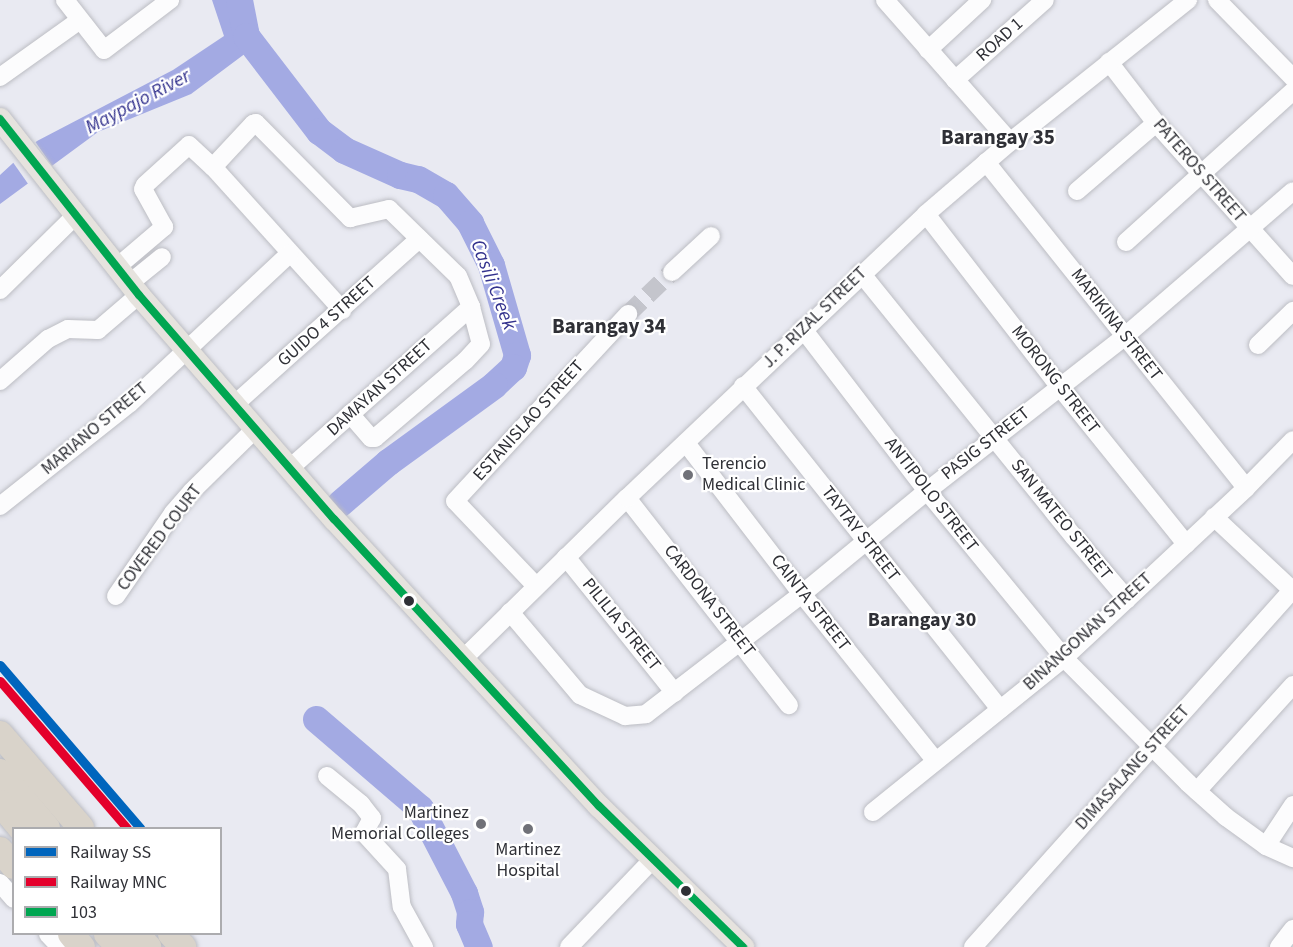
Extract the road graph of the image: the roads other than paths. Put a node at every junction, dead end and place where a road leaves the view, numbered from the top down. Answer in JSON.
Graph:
{"nodes":[{"id":1,"x":65,"y":0,"type":"edge"},
{"id":2,"x":170,"y":0,"type":"edge"},
{"id":3,"x":885,"y":0,"type":"edge"},
{"id":4,"x":982,"y":0,"type":"edge"},
{"id":5,"x":1045,"y":0,"type":"edge"},
{"id":6,"x":1188,"y":0,"type":"edge"},
{"id":7,"x":1217,"y":0,"type":"edge"},
{"id":8,"x":80,"y":20,"type":"junction"},
{"id":9,"x":928,"y":50,"type":"junction"},
{"id":10,"x":1109,"y":62,"type":"junction"},
{"id":11,"x":0,"y":77,"type":"edge"},
{"id":12,"x":1293,"y":78,"type":"edge"},
{"id":13,"x":955,"y":80,"type":"junction"},
{"id":14,"x":1293,"y":91,"type":"edge"},
{"id":15,"x":0,"y":119,"type":"edge"},
{"id":16,"x":1156,"y":123,"type":"junction"},
{"id":17,"x":1010,"y":142,"type":"junction"},
{"id":18,"x":986,"y":162,"type":"junction"},
{"id":19,"x":213,"y":167,"type":"junction"},
{"id":20,"x":1202,"y":175,"type":"junction"},
{"id":21,"x":1077,"y":191,"type":"dead end"},
{"id":22,"x":1293,"y":191,"type":"edge"},
{"id":23,"x":926,"y":214,"type":"junction"},
{"id":24,"x":75,"y":216,"type":"junction"},
{"id":25,"x":1250,"y":231,"type":"junction"},
{"id":26,"x":711,"y":236,"type":"dead end"},
{"id":27,"x":419,"y":239,"type":"junction"},
{"id":28,"x":1126,"y":242,"type":"dead end"},
{"id":29,"x":289,"y":254,"type":"junction"},
{"id":30,"x":162,"y":257,"type":"dead end"},
{"id":31,"x":672,"y":272,"type":"tunnel mouth"},
{"id":32,"x":861,"y":273,"type":"junction"},
{"id":33,"x":1293,"y":276,"type":"edge"},
{"id":34,"x":129,"y":282,"type":"junction"},
{"id":35,"x":0,"y":290,"type":"edge"},
{"id":36,"x":471,"y":307,"type":"junction"},
{"id":37,"x":342,"y":310,"type":"junction"},
{"id":38,"x":1293,"y":311,"type":"edge"},
{"id":39,"x":628,"y":314,"type":"tunnel mouth"},
{"id":40,"x":803,"y":329,"type":"junction"},
{"id":41,"x":1124,"y":337,"type":"junction"},
{"id":42,"x":1258,"y":345,"type":"dead end"},
{"id":43,"x":186,"y":348,"type":"junction"},
{"id":44,"x":0,"y":381,"type":"edge"},
{"id":45,"x":743,"y":386,"type":"junction"},
{"id":46,"x":1059,"y":386,"type":"junction"},
{"id":47,"x":234,"y":405,"type":"junction"},
{"id":48,"x":350,"y":414,"type":"junction"},
{"id":49,"x":255,"y":429,"type":"junction"},
{"id":50,"x":994,"y":439,"type":"junction"},
{"id":51,"x":1293,"y":440,"type":"edge"},
{"id":52,"x":686,"y":443,"type":"junction"},
{"id":53,"x":289,"y":469,"type":"junction"},
{"id":54,"x":1246,"y":488,"type":"junction"},
{"id":55,"x":927,"y":491,"type":"junction"},
{"id":56,"x":627,"y":498,"type":"junction"},
{"id":57,"x":0,"y":506,"type":"edge"},
{"id":58,"x":1214,"y":518,"type":"junction"},
{"id":59,"x":866,"y":541,"type":"junction"},
{"id":60,"x":1186,"y":544,"type":"junction"},
{"id":61,"x":566,"y":557,"type":"junction"},
{"id":62,"x":536,"y":586,"type":"junction"},
{"id":63,"x":1293,"y":590,"type":"edge"},
{"id":64,"x":802,"y":594,"type":"junction"},
{"id":65,"x":116,"y":596,"type":"dead end"},
{"id":66,"x":1127,"y":599,"type":"junction"},
{"id":67,"x":510,"y":612,"type":"junction"},
{"id":68,"x":740,"y":639,"type":"junction"},
{"id":69,"x":1064,"y":658,"type":"junction"},
{"id":70,"x":463,"y":659,"type":"junction"},
{"id":71,"x":1293,"y":685,"type":"edge"},
{"id":72,"x":675,"y":693,"type":"junction"},
{"id":73,"x":789,"y":705,"type":"dead end"},
{"id":74,"x":1000,"y":709,"type":"junction"},
{"id":75,"x":0,"y":734,"type":"edge"},
{"id":76,"x":1152,"y":747,"type":"junction"},
{"id":77,"x":936,"y":762,"type":"junction"},
{"id":78,"x":0,"y":772,"type":"edge"},
{"id":79,"x":327,"y":776,"type":"dead end"},
{"id":80,"x":1197,"y":791,"type":"junction"},
{"id":81,"x":0,"y":803,"type":"edge"},
{"id":82,"x":1293,"y":805,"type":"edge"},
{"id":83,"x":873,"y":812,"type":"dead end"},
{"id":84,"x":20,"y":827,"type":"edge"},
{"id":85,"x":46,"y":827,"type":"edge"},
{"id":86,"x":80,"y":827,"type":"edge"},
{"id":87,"x":1266,"y":846,"type":"junction"},
{"id":88,"x":0,"y":850,"type":"edge"},
{"id":89,"x":1293,"y":858,"type":"edge"},
{"id":90,"x":653,"y":859,"type":"junction"},
{"id":91,"x":12,"y":864,"type":"edge"},
{"id":92,"x":0,"y":883,"type":"edge"},
{"id":93,"x":12,"y":897,"type":"edge"},
{"id":94,"x":1293,"y":929,"type":"edge"},
{"id":95,"x":50,"y":935,"type":"edge"},
{"id":96,"x":73,"y":935,"type":"edge"},
{"id":97,"x":109,"y":935,"type":"edge"},
{"id":98,"x":138,"y":935,"type":"edge"},
{"id":99,"x":173,"y":935,"type":"edge"},
{"id":100,"x":60,"y":947,"type":"edge"},
{"id":101,"x":82,"y":947,"type":"edge"},
{"id":102,"x":119,"y":947,"type":"edge"},
{"id":103,"x":148,"y":947,"type":"edge"},
{"id":104,"x":183,"y":947,"type":"edge"},
{"id":105,"x":423,"y":947,"type":"edge"},
{"id":106,"x":569,"y":947,"type":"edge"},
{"id":107,"x":743,"y":947,"type":"edge"},
{"id":108,"x":974,"y":947,"type":"edge"},
{"id":109,"x":1279,"y":947,"type":"edge"}],
"edges":[{"from":1,"to":8,"type":"street"},
{"from":2,"to":8,"type":"street"},
{"from":3,"to":9,"type":"street"},
{"from":4,"to":9,"type":"street"},
{"from":5,"to":13,"type":"street","name":"ROAD 1"},
{"from":6,"to":10,"type":"street","name":"J. P. RIZAL STREET"},
{"from":7,"to":12,"type":"street"},
{"from":8,"to":11,"type":"street"},
{"from":9,"to":13,"type":"street"},
{"from":10,"to":16,"type":"street","name":"PATEROS STREET"},
{"from":10,"to":17,"type":"street","name":"J. P. RIZAL STREET"},
{"from":13,"to":17,"type":"street"},
{"from":14,"to":20,"type":"street"},
{"from":15,"to":24,"type":"main road"},
{"from":16,"to":20,"type":"street","name":"PATEROS STREET"},
{"from":16,"to":21,"type":"street"},
{"from":17,"to":18,"type":"street","name":"J. P. RIZAL STREET"},
{"from":18,"to":23,"type":"street","name":"J. P. RIZAL STREET"},
{"from":18,"to":41,"type":"street","name":"MARIKINA STREET"},
{"from":19,"to":27,"type":"street"},
{"from":19,"to":29,"type":"street"},
{"from":19,"to":34,"type":"street"},
{"from":20,"to":25,"type":"street","name":"PATEROS STREET"},
{"from":20,"to":28,"type":"street"},
{"from":22,"to":25,"type":"street","name":"PASIG STREET"},
{"from":23,"to":32,"type":"street","name":"J. P. RIZAL STREET"},
{"from":23,"to":46,"type":"street","name":"MORONG STREET"},
{"from":24,"to":34,"type":"main road"},
{"from":24,"to":35,"type":"street"},
{"from":25,"to":33,"type":"street","name":"PATEROS STREET"},
{"from":25,"to":41,"type":"street","name":"PASIG STREET"},
{"from":26,"to":31,"type":"street"},
{"from":27,"to":36,"type":"street"},
{"from":27,"to":37,"type":"street","name":"GUIDO 4 STREET"},
{"from":29,"to":37,"type":"street"},
{"from":29,"to":43,"type":"street","name":"MARIANO STREET"},
{"from":30,"to":34,"type":"street"},
{"from":32,"to":40,"type":"street","name":"J. P. RIZAL STREET"},
{"from":32,"to":50,"type":"street","name":"SAN MATEO STREET"},
{"from":34,"to":43,"type":"main road"},
{"from":34,"to":44,"type":"street"},
{"from":36,"to":48,"type":"street","name":"DAMAYAN STREET"},
{"from":36,"to":48,"type":"street"},
{"from":37,"to":47,"type":"street","name":"GUIDO 4 STREET"},
{"from":38,"to":42,"type":"street"},
{"from":39,"to":62,"type":"street","name":"ESTANISLAO STREET"},
{"from":40,"to":45,"type":"street","name":"J. P. RIZAL STREET"},
{"from":40,"to":55,"type":"street","name":"ANTIPOLO STREET"},
{"from":41,"to":46,"type":"street","name":"PASIG STREET"},
{"from":41,"to":54,"type":"street","name":"MARIKINA STREET"},
{"from":43,"to":47,"type":"main road"},
{"from":43,"to":57,"type":"street","name":"MARIANO STREET"},
{"from":45,"to":52,"type":"street","name":"J. P. RIZAL STREET"},
{"from":45,"to":59,"type":"street","name":"TAYTAY STREET"},
{"from":46,"to":50,"type":"street","name":"PASIG STREET"},
{"from":46,"to":60,"type":"street","name":"MORONG STREET"},
{"from":47,"to":49,"type":"main road"},
{"from":48,"to":53,"type":"street","name":"DAMAYAN STREET"},
{"from":49,"to":53,"type":"main road"},
{"from":49,"to":65,"type":"street","name":"COVERED COURT"},
{"from":50,"to":55,"type":"street","name":"PASIG STREET"},
{"from":50,"to":66,"type":"street","name":"SAN MATEO STREET"},
{"from":51,"to":54,"type":"street","name":"BINANGONAN STREET"},
{"from":52,"to":56,"type":"street","name":"J. P. RIZAL STREET"},
{"from":52,"to":64,"type":"street","name":"CAINTA STREET"},
{"from":53,"to":70,"type":"main road"},
{"from":54,"to":58,"type":"street","name":"BINANGONAN STREET"},
{"from":55,"to":59,"type":"street","name":"PASIG STREET"},
{"from":55,"to":69,"type":"street","name":"ANTIPOLO STREET"},
{"from":56,"to":61,"type":"street","name":"J. P. RIZAL STREET"},
{"from":56,"to":68,"type":"street","name":"CARDONA STREET"},
{"from":58,"to":60,"type":"street","name":"BINANGONAN STREET"},
{"from":58,"to":63,"type":"street"},
{"from":59,"to":64,"type":"street","name":"PASIG STREET"},
{"from":59,"to":74,"type":"street","name":"TAYTAY STREET"},
{"from":60,"to":66,"type":"street","name":"BINANGONAN STREET"},
{"from":61,"to":62,"type":"street","name":"J. P. RIZAL STREET"},
{"from":61,"to":72,"type":"street","name":"PILILIA STREET"},
{"from":62,"to":67,"type":"street","name":"J. P. RIZAL STREET"},
{"from":63,"to":76,"type":"street","name":"DIMASALANG STREET"},
{"from":64,"to":68,"type":"street","name":"PASIG STREET"},
{"from":64,"to":77,"type":"street","name":"CAINTA STREET"},
{"from":66,"to":69,"type":"street","name":"BINANGONAN STREET"},
{"from":67,"to":70,"type":"street","name":"J. P. RIZAL STREET"},
{"from":67,"to":72,"type":"street","name":"PASIG STREET"},
{"from":68,"to":72,"type":"street","name":"PASIG STREET"},
{"from":68,"to":73,"type":"street","name":"CARDONA STREET"},
{"from":69,"to":74,"type":"street","name":"BINANGONAN STREET"},
{"from":69,"to":76,"type":"street","name":"ANTIPOLO STREET"},
{"from":70,"to":90,"type":"main road"},
{"from":71,"to":80,"type":"street"},
{"from":74,"to":77,"type":"street","name":"BINANGONAN STREET"},
{"from":75,"to":86,"type":"highway"},
{"from":76,"to":80,"type":"street","name":"ANTIPOLO STREET"},
{"from":76,"to":108,"type":"street","name":"DIMASALANG STREET"},
{"from":77,"to":83,"type":"street","name":"BINANGONAN STREET"},
{"from":78,"to":85,"type":"highway"},
{"from":79,"to":105,"type":"street"},
{"from":80,"to":87,"type":"street","name":"ANTIPOLO STREET"},
{"from":81,"to":84,"type":"highway"},
{"from":82,"to":87,"type":"street"},
{"from":87,"to":89,"type":"street","name":"ANTIPOLO STREET"},
{"from":88,"to":91,"type":"highway"},
{"from":90,"to":106,"type":"street"},
{"from":90,"to":107,"type":"main road"},
{"from":92,"to":93,"type":"street"},
{"from":94,"to":109,"type":"street"},
{"from":95,"to":100,"type":"street"},
{"from":96,"to":101,"type":"highway"},
{"from":97,"to":102,"type":"highway"},
{"from":98,"to":103,"type":"highway"},
{"from":99,"to":104,"type":"highway"}]}
